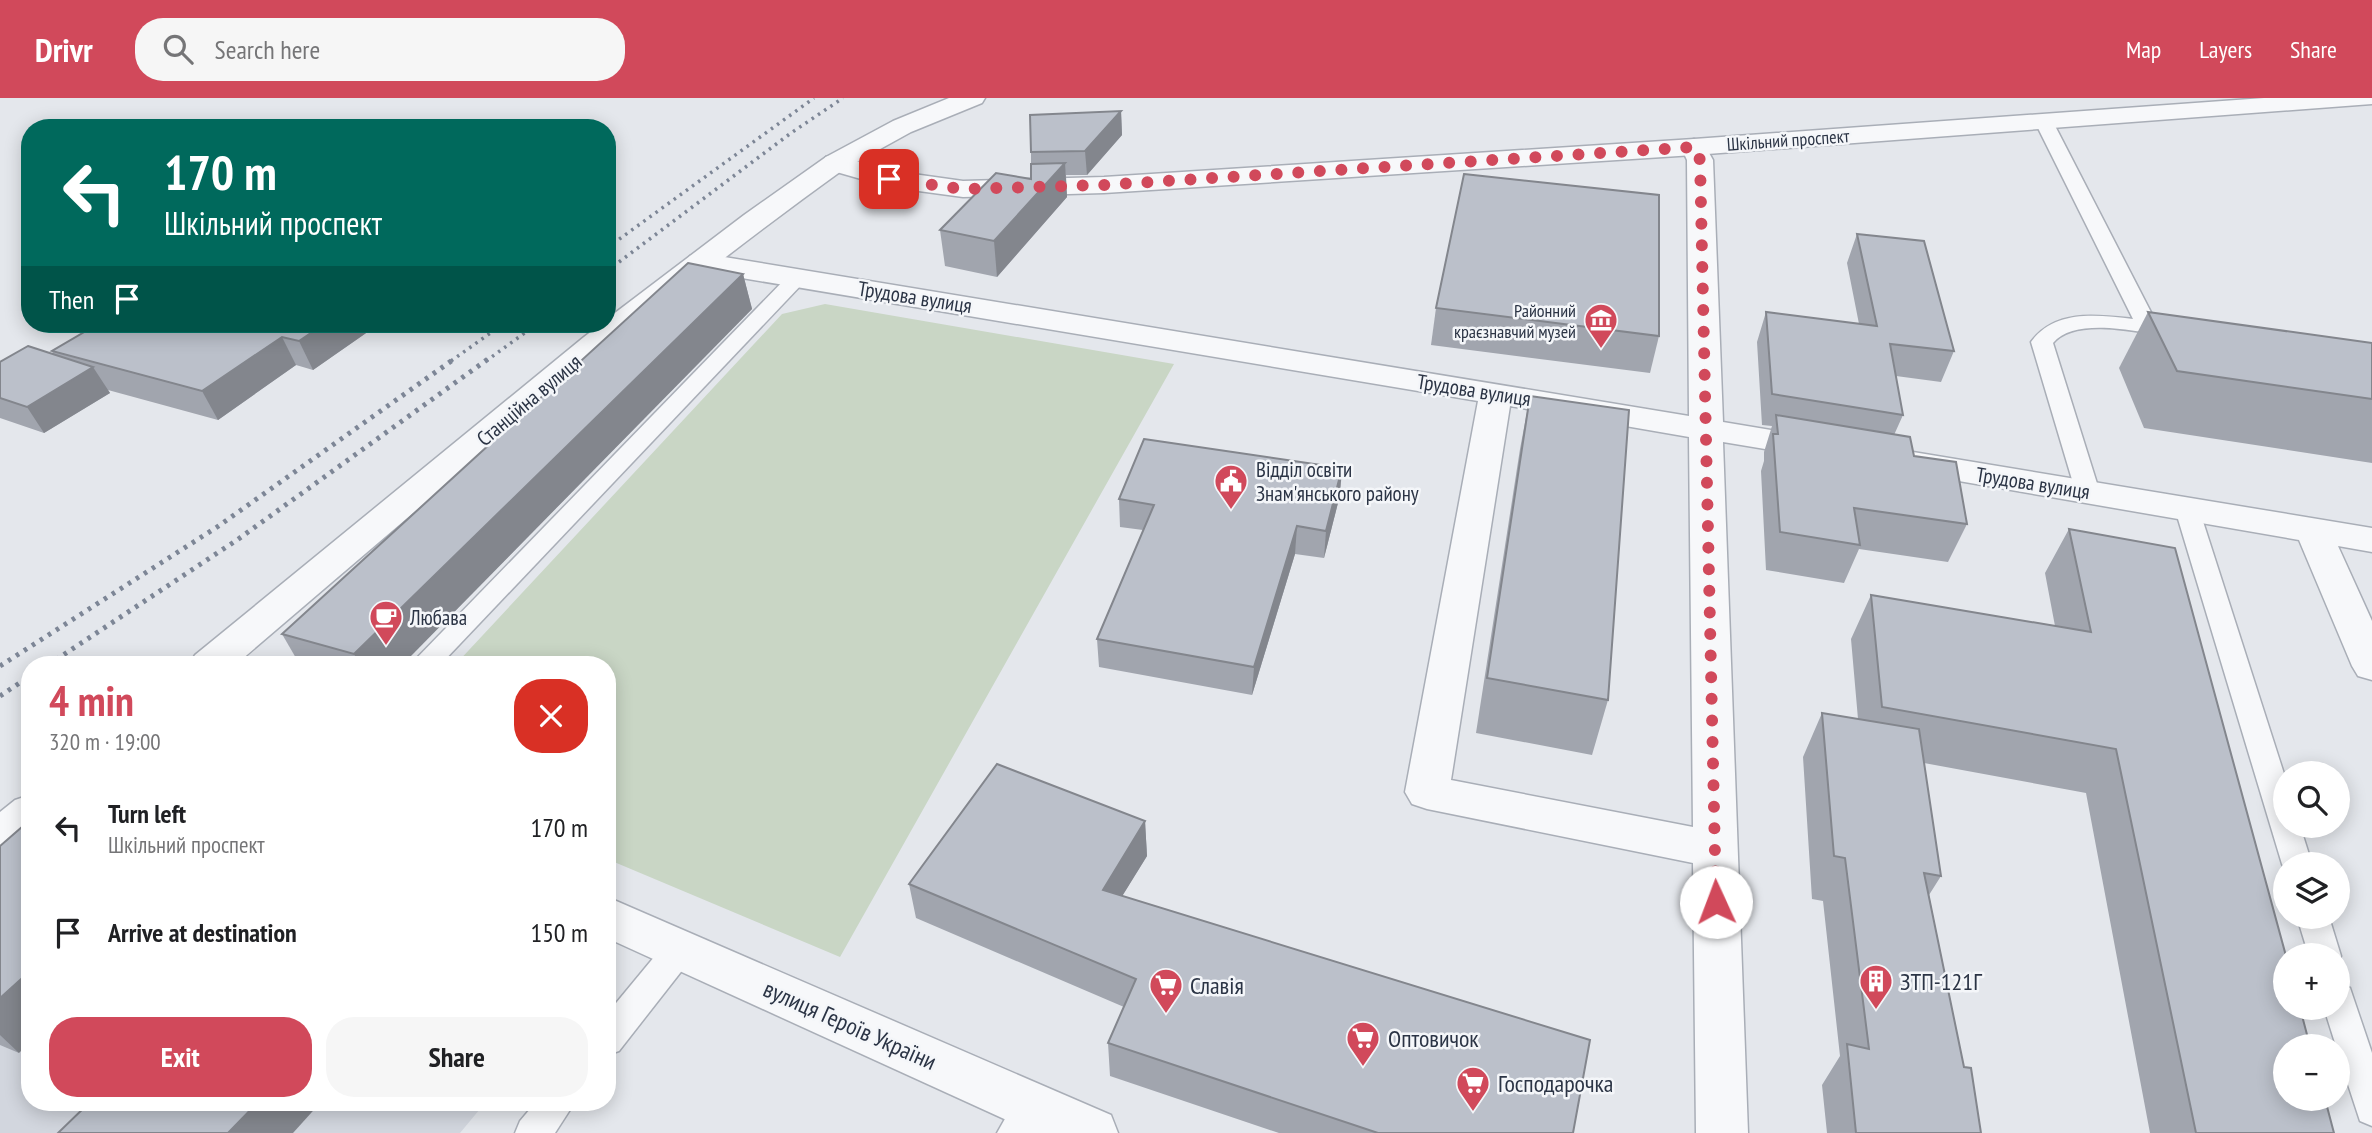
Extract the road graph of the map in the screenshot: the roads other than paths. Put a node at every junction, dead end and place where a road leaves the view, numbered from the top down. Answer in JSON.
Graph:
{"nodes":[{"id":1,"x":973,"y":98,"type":"edge"},
{"id":2,"x":2366,"y":98,"type":"edge"},
{"id":3,"x":2043,"y":120,"type":"junction"},
{"id":4,"x":1695,"y":147,"type":"junction"},
{"id":5,"x":835,"y":163,"type":"junction"},
{"id":6,"x":700,"y":262,"type":"junction"},
{"id":7,"x":797,"y":278,"type":"junction"},
{"id":8,"x":616,"y":328,"type":"edge"},
{"id":9,"x":2148,"y":328,"type":"junction"},
{"id":10,"x":609,"y":333,"type":"edge"},
{"id":11,"x":2201,"y":336,"type":"edge"},
{"id":12,"x":1496,"y":394,"type":"junction"},
{"id":13,"x":1705,"y":429,"type":"junction"},
{"id":14,"x":2088,"y":493,"type":"junction"},
{"id":15,"x":2187,"y":509,"type":"junction"},
{"id":16,"x":2313,"y":530,"type":"junction"},
{"id":17,"x":2372,"y":540,"type":"edge"},
{"id":18,"x":220,"y":656,"type":"edge"},
{"id":19,"x":433,"y":656,"type":"edge"},
{"id":20,"x":2372,"y":666,"type":"edge"},
{"id":21,"x":21,"y":819,"type":"edge"},
{"id":22,"x":0,"y":836,"type":"edge"},
{"id":23,"x":1714,"y":849,"type":"junction"},
{"id":24,"x":2293,"y":852,"type":"edge"},
{"id":25,"x":616,"y":921,"type":"edge"},
{"id":26,"x":680,"y":949,"type":"junction"},
{"id":27,"x":2345,"y":1020,"type":"edge"},
{"id":28,"x":616,"y":1029,"type":"edge"},
{"id":29,"x":2372,"y":1109,"type":"edge"},
{"id":30,"x":551,"y":1111,"type":"edge"},
{"id":31,"x":1023,"y":1120,"type":"edge"},
{"id":32,"x":533,"y":1133,"type":"edge"},
{"id":33,"x":1092,"y":1133,"type":"edge"},
{"id":34,"x":1722,"y":1133,"type":"edge"}],
"edges":[{"from":1,"to":5,"type":"street","name":"Станційна вулиця"},
{"from":2,"to":3,"type":"street","name":"Шкільний проспект"},
{"from":3,"to":4,"type":"street","name":"Шкільний проспект"},
{"from":3,"to":9,"type":"lane"},
{"from":4,"to":5,"type":"street","name":"Шкільний проспект"},
{"from":4,"to":13,"type":"street"},
{"from":5,"to":6,"type":"street","name":"Станційна вулиця"},
{"from":6,"to":7,"type":"street","name":"Трудова вулиця"},
{"from":6,"to":8,"type":"street","name":"Станційна вулиця"},
{"from":7,"to":12,"type":"street","name":"Трудова вулиця"},
{"from":7,"to":19,"type":"lane"},
{"from":9,"to":11,"type":"lane"},
{"from":9,"to":14,"type":"lane"},
{"from":10,"to":18,"type":"street","name":"Станційна вулиця"},
{"from":12,"to":13,"type":"street","name":"Трудова вулиця"},
{"from":12,"to":23,"type":"street"},
{"from":13,"to":14,"type":"street","name":"Трудова вулиця"},
{"from":13,"to":23,"type":"street"},
{"from":14,"to":15,"type":"street","name":"Трудова вулиця"},
{"from":15,"to":16,"type":"street","name":"Трудова вулиця"},
{"from":15,"to":24,"type":"lane"},
{"from":16,"to":17,"type":"street","name":"Трудова вулиця"},
{"from":16,"to":20,"type":"street"},
{"from":21,"to":22,"type":"street"},
{"from":23,"to":34,"type":"street"},
{"from":25,"to":26,"type":"street","name":"вулиця Героїв України"},
{"from":26,"to":28,"type":"lane"},
{"from":26,"to":31,"type":"street","name":"вулиця Героїв України"},
{"from":27,"to":29,"type":"lane"},
{"from":30,"to":32,"type":"lane"},
{"from":31,"to":33,"type":"street","name":"вулиця Героїв України"}]}
